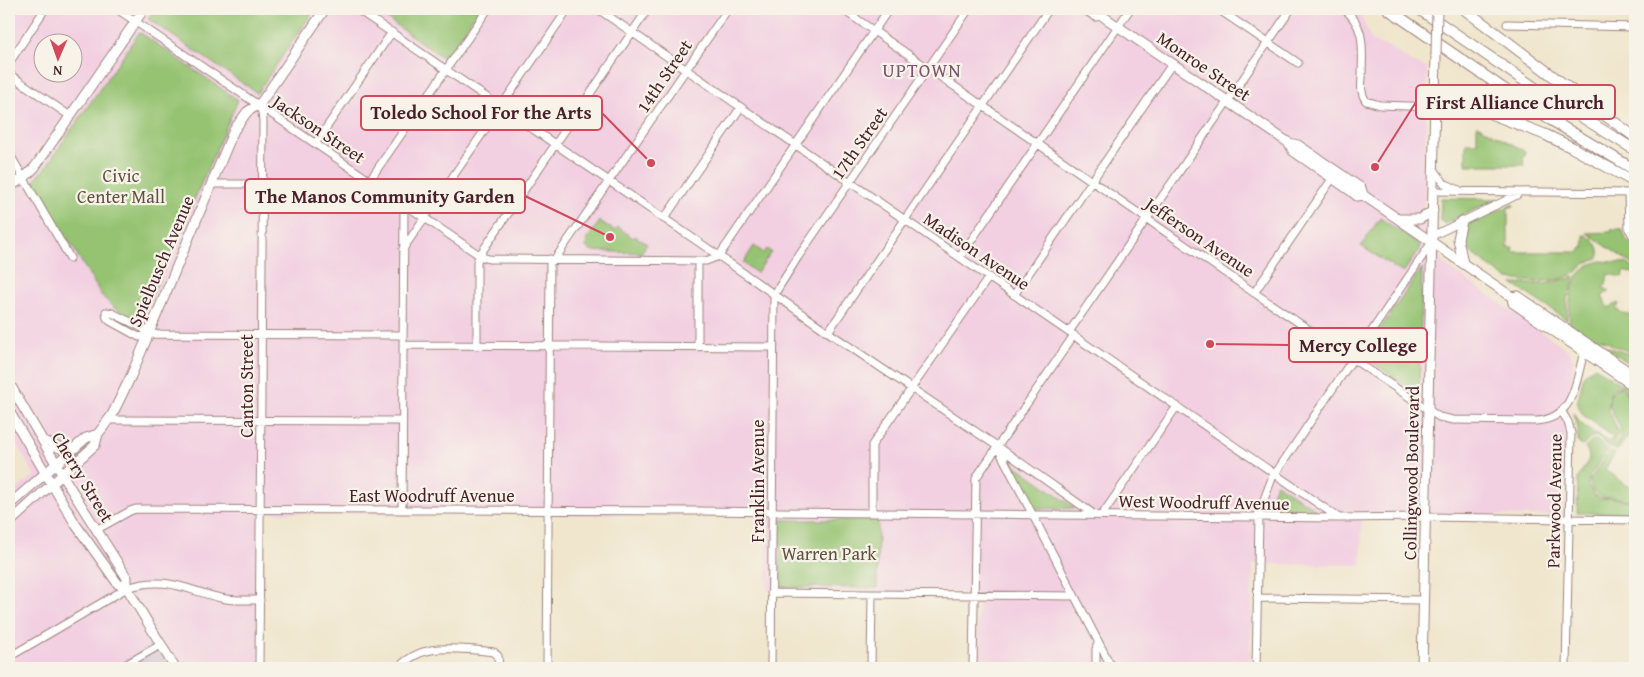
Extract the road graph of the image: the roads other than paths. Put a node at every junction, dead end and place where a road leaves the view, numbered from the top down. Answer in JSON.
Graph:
{"nodes":[{"id":1,"x":45,"y":9,"type":"edge"},
{"id":2,"x":117,"y":9,"type":"edge"},
{"id":3,"x":144,"y":9,"type":"edge"},
{"id":4,"x":325,"y":9,"type":"edge"},
{"id":5,"x":357,"y":9,"type":"edge"},
{"id":6,"x":488,"y":9,"type":"edge"},
{"id":7,"x":568,"y":9,"type":"edge"},
{"id":8,"x":598,"y":9,"type":"edge"},
{"id":9,"x":648,"y":9,"type":"edge"},
{"id":10,"x":728,"y":9,"type":"edge"},
{"id":11,"x":842,"y":9,"type":"edge"},
{"id":12,"x":889,"y":9,"type":"edge"},
{"id":13,"x":969,"y":9,"type":"edge"},
{"id":14,"x":1049,"y":9,"type":"edge"},
{"id":15,"x":1085,"y":9,"type":"edge"},
{"id":16,"x":1130,"y":9,"type":"edge"},
{"id":17,"x":1218,"y":9,"type":"edge"},
{"id":18,"x":1290,"y":9,"type":"edge"},
{"id":19,"x":1344,"y":9,"type":"edge"},
{"id":20,"x":1388,"y":9,"type":"edge"},
{"id":21,"x":1419,"y":9,"type":"edge"},
{"id":22,"x":1437,"y":9,"type":"edge"},
{"id":23,"x":1464,"y":9,"type":"edge"},
{"id":24,"x":1100,"y":12,"type":"edge"},
{"id":25,"x":136,"y":22,"type":"junction"},
{"id":26,"x":1507,"y":24,"type":"dead end"},
{"id":27,"x":1118,"y":26,"type":"junction"},
{"id":28,"x":1635,"y":27,"type":"edge"},
{"id":29,"x":874,"y":31,"type":"junction"},
{"id":30,"x":392,"y":32,"type":"junction"},
{"id":31,"x":632,"y":32,"type":"junction"},
{"id":32,"x":1267,"y":42,"type":"junction"},
{"id":33,"x":9,"y":63,"type":"edge"},
{"id":34,"x":1298,"y":63,"type":"dead end"},
{"id":35,"x":1172,"y":64,"type":"junction"},
{"id":36,"x":686,"y":69,"type":"junction"},
{"id":37,"x":928,"y":69,"type":"junction"},
{"id":38,"x":446,"y":70,"type":"junction"},
{"id":39,"x":9,"y":74,"type":"edge"},
{"id":40,"x":1435,"y":92,"type":"junction"},
{"id":41,"x":1227,"y":101,"type":"junction"},
{"id":42,"x":258,"y":105,"type":"junction"},
{"id":43,"x":501,"y":107,"type":"junction"},
{"id":44,"x":741,"y":107,"type":"junction"},
{"id":45,"x":983,"y":107,"type":"junction"},
{"id":46,"x":1435,"y":108,"type":"junction"},
{"id":47,"x":1482,"y":111,"type":"junction"},
{"id":48,"x":70,"y":116,"type":"junction"},
{"id":49,"x":1635,"y":137,"type":"edge"},
{"id":50,"x":315,"y":144,"type":"junction"},
{"id":51,"x":556,"y":144,"type":"junction"},
{"id":52,"x":796,"y":144,"type":"junction"},
{"id":53,"x":1038,"y":144,"type":"junction"},
{"id":54,"x":1635,"y":150,"type":"edge"},
{"id":55,"x":9,"y":153,"type":"edge"},
{"id":56,"x":1434,"y":168,"type":"junction"},
{"id":57,"x":1635,"y":170,"type":"edge"},
{"id":58,"x":1334,"y":175,"type":"junction"},
{"id":59,"x":24,"y":178,"type":"junction"},
{"id":60,"x":369,"y":181,"type":"junction"},
{"id":61,"x":610,"y":182,"type":"junction"},
{"id":62,"x":851,"y":182,"type":"junction"},
{"id":63,"x":1092,"y":182,"type":"junction"},
{"id":64,"x":1635,"y":182,"type":"edge"},
{"id":65,"x":211,"y":184,"type":"junction"},
{"id":66,"x":263,"y":184,"type":"junction"},
{"id":67,"x":9,"y":186,"type":"edge"},
{"id":68,"x":1433,"y":191,"type":"junction"},
{"id":69,"x":1464,"y":192,"type":"junction"},
{"id":70,"x":1522,"y":193,"type":"junction"},
{"id":71,"x":1632,"y":193,"type":"edge"},
{"id":72,"x":404,"y":205,"type":"junction"},
{"id":73,"x":1433,"y":211,"type":"junction"},
{"id":74,"x":664,"y":218,"type":"junction"},
{"id":75,"x":424,"y":219,"type":"junction"},
{"id":76,"x":1147,"y":219,"type":"junction"},
{"id":77,"x":1399,"y":219,"type":"junction"},
{"id":78,"x":905,"y":220,"type":"junction"},
{"id":79,"x":1462,"y":221,"type":"junction"},
{"id":80,"x":1432,"y":239,"type":"junction"},
{"id":81,"x":1635,"y":239,"type":"edge"},
{"id":82,"x":403,"y":249,"type":"junction"},
{"id":83,"x":479,"y":256,"type":"junction"},
{"id":84,"x":719,"y":256,"type":"junction"},
{"id":85,"x":70,"y":258,"type":"dead end"},
{"id":86,"x":960,"y":258,"type":"junction"},
{"id":87,"x":552,"y":259,"type":"junction"},
{"id":88,"x":698,"y":261,"type":"junction"},
{"id":89,"x":1463,"y":263,"type":"junction"},
{"id":90,"x":989,"y":277,"type":"junction"},
{"id":91,"x":1254,"y":293,"type":"junction"},
{"id":92,"x":774,"y":295,"type":"junction"},
{"id":93,"x":1014,"y":295,"type":"junction"},
{"id":94,"x":828,"y":332,"type":"junction"},
{"id":95,"x":148,"y":334,"type":"junction"},
{"id":96,"x":1071,"y":334,"type":"junction"},
{"id":97,"x":262,"y":335,"type":"junction"},
{"id":98,"x":403,"y":335,"type":"junction"},
{"id":99,"x":403,"y":345,"type":"junction"},
{"id":100,"x":476,"y":346,"type":"junction"},
{"id":101,"x":548,"y":346,"type":"junction"},
{"id":102,"x":698,"y":347,"type":"junction"},
{"id":103,"x":773,"y":347,"type":"junction"},
{"id":104,"x":1585,"y":347,"type":"junction"},
{"id":105,"x":1354,"y":359,"type":"junction"},
{"id":106,"x":1635,"y":376,"type":"edge"},
{"id":107,"x":9,"y":383,"type":"edge"},
{"id":108,"x":1635,"y":387,"type":"edge"},
{"id":109,"x":912,"y":388,"type":"junction"},
{"id":110,"x":1177,"y":406,"type":"junction"},
{"id":111,"x":9,"y":411,"type":"edge"},
{"id":112,"x":1428,"y":411,"type":"junction"},
{"id":113,"x":1562,"y":412,"type":"junction"},
{"id":114,"x":108,"y":420,"type":"junction"},
{"id":115,"x":261,"y":421,"type":"junction"},
{"id":116,"x":402,"y":421,"type":"junction"},
{"id":117,"x":12,"y":423,"type":"edge"},
{"id":118,"x":98,"y":434,"type":"junction"},
{"id":119,"x":43,"y":441,"type":"junction"},
{"id":120,"x":997,"y":446,"type":"junction"},
{"id":121,"x":75,"y":448,"type":"junction"},
{"id":122,"x":56,"y":463,"type":"junction"},
{"id":123,"x":45,"y":473,"type":"junction"},
{"id":124,"x":1274,"y":473,"type":"junction"},
{"id":125,"x":63,"y":475,"type":"junction"},
{"id":126,"x":52,"y":485,"type":"junction"},
{"id":127,"x":9,"y":505,"type":"edge"},
{"id":128,"x":261,"y":510,"type":"junction"},
{"id":129,"x":402,"y":510,"type":"junction"},
{"id":130,"x":548,"y":510,"type":"junction"},
{"id":131,"x":772,"y":512,"type":"junction"},
{"id":132,"x":872,"y":513,"type":"junction"},
{"id":133,"x":975,"y":514,"type":"junction"},
{"id":134,"x":1031,"y":514,"type":"junction"},
{"id":135,"x":1098,"y":515,"type":"junction"},
{"id":136,"x":1426,"y":517,"type":"junction"},
{"id":137,"x":1258,"y":518,"type":"junction"},
{"id":138,"x":1339,"y":518,"type":"junction"},
{"id":139,"x":1569,"y":519,"type":"junction"},
{"id":140,"x":1635,"y":520,"type":"edge"},
{"id":141,"x":9,"y":524,"type":"edge"},
{"id":142,"x":96,"y":530,"type":"junction"},
{"id":143,"x":127,"y":588,"type":"junction"},
{"id":144,"x":771,"y":594,"type":"junction"},
{"id":145,"x":872,"y":594,"type":"junction"},
{"id":146,"x":974,"y":595,"type":"junction"},
{"id":147,"x":1074,"y":596,"type":"junction"},
{"id":148,"x":1257,"y":598,"type":"junction"},
{"id":149,"x":260,"y":600,"type":"junction"},
{"id":150,"x":1424,"y":600,"type":"junction"},
{"id":151,"x":1098,"y":643,"type":"junction"},
{"id":152,"x":162,"y":644,"type":"junction"},
{"id":153,"x":9,"y":657,"type":"edge"},
{"id":154,"x":120,"y":668,"type":"edge"},
{"id":155,"x":176,"y":668,"type":"edge"},
{"id":156,"x":259,"y":668,"type":"edge"},
{"id":157,"x":397,"y":668,"type":"edge"},
{"id":158,"x":499,"y":668,"type":"edge"},
{"id":159,"x":547,"y":668,"type":"edge"},
{"id":160,"x":771,"y":668,"type":"edge"},
{"id":161,"x":871,"y":668,"type":"edge"},
{"id":162,"x":973,"y":668,"type":"edge"},
{"id":163,"x":1096,"y":668,"type":"edge"},
{"id":164,"x":1112,"y":668,"type":"edge"},
{"id":165,"x":1256,"y":668,"type":"edge"},
{"id":166,"x":1422,"y":668,"type":"edge"},
{"id":167,"x":1566,"y":668,"type":"edge"}],
"edges":[{"from":1,"to":33,"type":"street"},
{"from":2,"to":25,"type":"street","name":"Jackson Street"},
{"from":3,"to":25,"type":"main road"},
{"from":4,"to":42,"type":"main road","name":"Spielbusch Avenue"},
{"from":5,"to":30,"type":"street"},
{"from":6,"to":38,"type":"street"},
{"from":7,"to":43,"type":"street"},
{"from":8,"to":31,"type":"street","name":"Madison Avenue"},
{"from":9,"to":31,"type":"street"},
{"from":10,"to":36,"type":"street","name":"14th Street"},
{"from":11,"to":29,"type":"street","name":"Jefferson Avenue"},
{"from":12,"to":29,"type":"street"},
{"from":13,"to":37,"type":"street","name":"17th Street"},
{"from":14,"to":45,"type":"street"},
{"from":15,"to":24,"type":"main road","name":"Monroe Street"},
{"from":16,"to":27,"type":"street"},
{"from":17,"to":32,"type":"street"},
{"from":18,"to":32,"type":"street"},
{"from":19,"to":46,"type":"street"},
{"from":20,"to":57,"type":"highway"},
{"from":21,"to":54,"type":"highway"},
{"from":22,"to":40,"type":"main road","name":"Collingwood Boulevard","bridge":true},
{"from":23,"to":49,"type":"highway"},
{"from":24,"to":27,"type":"main road","name":"Monroe Street"},
{"from":25,"to":42,"type":"street","name":"Jackson Street"},
{"from":25,"to":48,"type":"main road"},
{"from":26,"to":28,"type":"street"},
{"from":27,"to":35,"type":"main road","name":"Monroe Street"},
{"from":27,"to":53,"type":"street"},
{"from":29,"to":37,"type":"street","name":"Jefferson Avenue"},
{"from":29,"to":52,"type":"street"},
{"from":30,"to":38,"type":"street"},
{"from":30,"to":50,"type":"street"},
{"from":31,"to":36,"type":"street","name":"Madison Avenue"},
{"from":31,"to":51,"type":"street"},
{"from":32,"to":34,"type":"street"},
{"from":32,"to":41,"type":"street"},
{"from":35,"to":41,"type":"main road","name":"Monroe Street"},
{"from":35,"to":63,"type":"street"},
{"from":36,"to":44,"type":"street","name":"Madison Avenue"},
{"from":36,"to":61,"type":"street","name":"14th Street"},
{"from":37,"to":45,"type":"street","name":"Jefferson Avenue"},
{"from":37,"to":62,"type":"street","name":"17th Street"},
{"from":38,"to":43,"type":"street"},
{"from":38,"to":60,"type":"street"},
{"from":39,"to":48,"type":"street"},
{"from":40,"to":46,"type":"main road","name":"Collingwood Boulevard"},
{"from":40,"to":47,"type":"highway"},
{"from":41,"to":58,"type":"main road","name":"Monroe Street"},
{"from":41,"to":76,"type":"street"},
{"from":42,"to":50,"type":"street","name":"Jackson Street"},
{"from":42,"to":65,"type":"main road","name":"Spielbusch Avenue"},
{"from":42,"to":66,"type":"street","name":"Canton Street"},
{"from":43,"to":51,"type":"street"},
{"from":43,"to":75,"type":"street"},
{"from":44,"to":52,"type":"street","name":"Madison Avenue"},
{"from":44,"to":74,"type":"street"},
{"from":45,"to":53,"type":"street","name":"Jefferson Avenue"},
{"from":45,"to":78,"type":"street"},
{"from":46,"to":47,"type":"highway"},
{"from":46,"to":56,"type":"main road","name":"Collingwood Boulevard"},
{"from":47,"to":64,"type":"highway"},
{"from":48,"to":59,"type":"main road"},
{"from":50,"to":60,"type":"street","name":"Jackson Street"},
{"from":51,"to":61,"type":"street"},
{"from":51,"to":83,"type":"street"},
{"from":52,"to":62,"type":"street","name":"Madison Avenue"},
{"from":52,"to":84,"type":"street"},
{"from":53,"to":63,"type":"street","name":"Jefferson Avenue"},
{"from":53,"to":86,"type":"street"},
{"from":55,"to":59,"type":"street"},
{"from":56,"to":68,"type":"main road","name":"Collingwood Boulevard"},
{"from":56,"to":69,"type":"street"},
{"from":58,"to":77,"type":"main road","name":"Monroe Street"},
{"from":58,"to":91,"type":"street"},
{"from":59,"to":67,"type":"main road"},
{"from":59,"to":85,"type":"street"},
{"from":60,"to":72,"type":"street","name":"Jackson Street"},
{"from":61,"to":74,"type":"street"},
{"from":61,"to":87,"type":"street","name":"14th Street"},
{"from":62,"to":78,"type":"street","name":"Madison Avenue"},
{"from":62,"to":92,"type":"street","name":"17th Street"},
{"from":63,"to":76,"type":"street","name":"Jefferson Avenue"},
{"from":63,"to":93,"type":"street"},
{"from":65,"to":66,"type":"street"},
{"from":65,"to":95,"type":"main road","name":"Spielbusch Avenue"},
{"from":66,"to":97,"type":"street","name":"Canton Street"},
{"from":68,"to":69,"type":"street"},
{"from":68,"to":73,"type":"main road","name":"Collingwood Boulevard"},
{"from":69,"to":70,"type":"street"},
{"from":70,"to":71,"type":"street"},
{"from":70,"to":79,"type":"street"},
{"from":71,"to":81,"type":"street"},
{"from":72,"to":75,"type":"street","name":"Jackson Street"},
{"from":72,"to":82,"type":"street"},
{"from":73,"to":77,"type":"main road"},
{"from":73,"to":80,"type":"main road","name":"Collingwood Boulevard"},
{"from":74,"to":84,"type":"street"},
{"from":75,"to":82,"type":"street"},
{"from":75,"to":83,"type":"street","name":"Jackson Street"},
{"from":76,"to":91,"type":"street","name":"Jefferson Avenue"},
{"from":76,"to":96,"type":"street"},
{"from":77,"to":80,"type":"main road","name":"Monroe Street"},
{"from":78,"to":86,"type":"street","name":"Madison Avenue"},
{"from":78,"to":94,"type":"street"},
{"from":79,"to":80,"type":"street"},
{"from":79,"to":89,"type":"main road"},
{"from":80,"to":89,"type":"main road","name":"Monroe Street"},
{"from":80,"to":105,"type":"street"},
{"from":80,"to":112,"type":"main road","name":"Collingwood Boulevard"},
{"from":82,"to":98,"type":"street"},
{"from":83,"to":87,"type":"street","name":"Jackson Street"},
{"from":83,"to":100,"type":"street"},
{"from":84,"to":88,"type":"street","name":"Jackson Street"},
{"from":84,"to":92,"type":"street"},
{"from":86,"to":90,"type":"street","name":"Madison Avenue"},
{"from":87,"to":88,"type":"street","name":"Jackson Street"},
{"from":87,"to":101,"type":"street"},
{"from":88,"to":102,"type":"street"},
{"from":89,"to":104,"type":"main road","name":"Monroe Street"},
{"from":90,"to":93,"type":"street","name":"Madison Avenue"},
{"from":90,"to":109,"type":"street"},
{"from":91,"to":105,"type":"street","name":"Jefferson Avenue"},
{"from":92,"to":94,"type":"street"},
{"from":92,"to":103,"type":"street","name":"Franklin Avenue"},
{"from":93,"to":96,"type":"street","name":"Madison Avenue"},
{"from":94,"to":109,"type":"street"},
{"from":95,"to":95,"type":"street"},
{"from":95,"to":97,"type":"street"},
{"from":95,"to":114,"type":"main road","name":"Spielbusch Avenue"},
{"from":96,"to":110,"type":"street","name":"Madison Avenue"},
{"from":96,"to":120,"type":"street"},
{"from":97,"to":98,"type":"street"},
{"from":97,"to":115,"type":"street","name":"Canton Street"},
{"from":98,"to":99,"type":"street"},
{"from":99,"to":100,"type":"street"},
{"from":99,"to":116,"type":"street"},
{"from":100,"to":101,"type":"street"},
{"from":101,"to":102,"type":"street"},
{"from":101,"to":130,"type":"street"},
{"from":102,"to":103,"type":"street"},
{"from":103,"to":131,"type":"street","name":"Franklin Avenue"},
{"from":104,"to":106,"type":"main road","name":"Monroe Street"},
{"from":104,"to":108,"type":"main road","name":"Monroe Street"},
{"from":104,"to":113,"type":"street","name":"Parkwood Avenue"},
{"from":105,"to":112,"type":"street","name":"Jefferson Avenue"},
{"from":105,"to":124,"type":"street"},
{"from":107,"to":119,"type":"main road","name":"Cherry Street"},
{"from":109,"to":120,"type":"street"},
{"from":109,"to":132,"type":"street"},
{"from":110,"to":124,"type":"street","name":"Madison Avenue"},
{"from":110,"to":135,"type":"street"},
{"from":111,"to":117,"type":"main road","name":"Cherry Street"},
{"from":112,"to":113,"type":"street","name":"Jefferson Avenue"},
{"from":112,"to":136,"type":"main road","name":"Collingwood Boulevard"},
{"from":113,"to":139,"type":"street","name":"Parkwood Avenue"},
{"from":114,"to":115,"type":"street"},
{"from":114,"to":118,"type":"main road","name":"Spielbusch Avenue"},
{"from":115,"to":116,"type":"street"},
{"from":115,"to":128,"type":"street","name":"Canton Street"},
{"from":116,"to":129,"type":"street"},
{"from":117,"to":123,"type":"main road","name":"Cherry Street"},
{"from":118,"to":121,"type":"main road","name":"Spielbusch Avenue"},
{"from":118,"to":125,"type":"main road","name":"Spielbusch Avenue"},
{"from":119,"to":121,"type":"main road"},
{"from":119,"to":122,"type":"main road","name":"Cherry Street"},
{"from":120,"to":133,"type":"street"},
{"from":120,"to":134,"type":"street"},
{"from":120,"to":135,"type":"street"},
{"from":121,"to":122,"type":"main road","name":"Spielbusch Avenue"},
{"from":122,"to":123,"type":"main road","name":"Spielbusch Avenue"},
{"from":122,"to":125,"type":"main road","name":"Cherry Street"},
{"from":123,"to":126,"type":"main road","name":"Cherry Street"},
{"from":123,"to":127,"type":"main road","name":"Spielbusch Avenue"},
{"from":124,"to":137,"type":"street"},
{"from":124,"to":138,"type":"street","name":"Madison Avenue"},
{"from":125,"to":126,"type":"main road","name":"Spielbusch Avenue"},
{"from":125,"to":142,"type":"main road","name":"Cherry Street"},
{"from":126,"to":141,"type":"main road","name":"Spielbusch Avenue"},
{"from":126,"to":143,"type":"main road","name":"Cherry Street"},
{"from":128,"to":129,"type":"street","name":"East Woodruff Avenue"},
{"from":128,"to":142,"type":"street","name":"East Woodruff Avenue"},
{"from":128,"to":149,"type":"street","name":"Canton Street"},
{"from":129,"to":130,"type":"street","name":"East Woodruff Avenue"},
{"from":130,"to":131,"type":"street","name":"East Woodruff Avenue"},
{"from":130,"to":159,"type":"street"},
{"from":131,"to":132,"type":"street","name":"West Woodruff Avenue"},
{"from":131,"to":144,"type":"street","name":"Franklin Avenue"},
{"from":132,"to":133,"type":"street","name":"West Woodruff Avenue"},
{"from":133,"to":134,"type":"street","name":"West Woodruff Avenue"},
{"from":133,"to":146,"type":"street"},
{"from":134,"to":135,"type":"street","name":"West Woodruff Avenue"},
{"from":134,"to":147,"type":"street"},
{"from":135,"to":137,"type":"street","name":"West Woodruff Avenue"},
{"from":136,"to":138,"type":"street","name":"West Woodruff Avenue"},
{"from":136,"to":139,"type":"street","name":"West Woodruff Avenue"},
{"from":136,"to":150,"type":"main road","name":"Collingwood Boulevard"},
{"from":137,"to":138,"type":"street","name":"West Woodruff Avenue"},
{"from":137,"to":148,"type":"street"},
{"from":139,"to":140,"type":"street","name":"West Woodruff Avenue"},
{"from":139,"to":167,"type":"street","name":"Parkwood Avenue"},
{"from":142,"to":143,"type":"main road","name":"Cherry Street"},
{"from":143,"to":149,"type":"street"},
{"from":143,"to":152,"type":"main road","name":"Cherry Street"},
{"from":143,"to":153,"type":"street"},
{"from":144,"to":145,"type":"street"},
{"from":144,"to":160,"type":"street","name":"Franklin Avenue"},
{"from":145,"to":146,"type":"street"},
{"from":145,"to":161,"type":"street"},
{"from":146,"to":147,"type":"street"},
{"from":146,"to":162,"type":"street"},
{"from":147,"to":151,"type":"street"},
{"from":148,"to":150,"type":"street"},
{"from":148,"to":165,"type":"street"},
{"from":149,"to":156,"type":"street","name":"Canton Street"},
{"from":150,"to":166,"type":"main road","name":"Collingwood Boulevard"},
{"from":151,"to":163,"type":"street"},
{"from":151,"to":164,"type":"street"},
{"from":152,"to":154,"type":"street"},
{"from":152,"to":155,"type":"main road","name":"Cherry Street"},
{"from":157,"to":158,"type":"street"}]}
